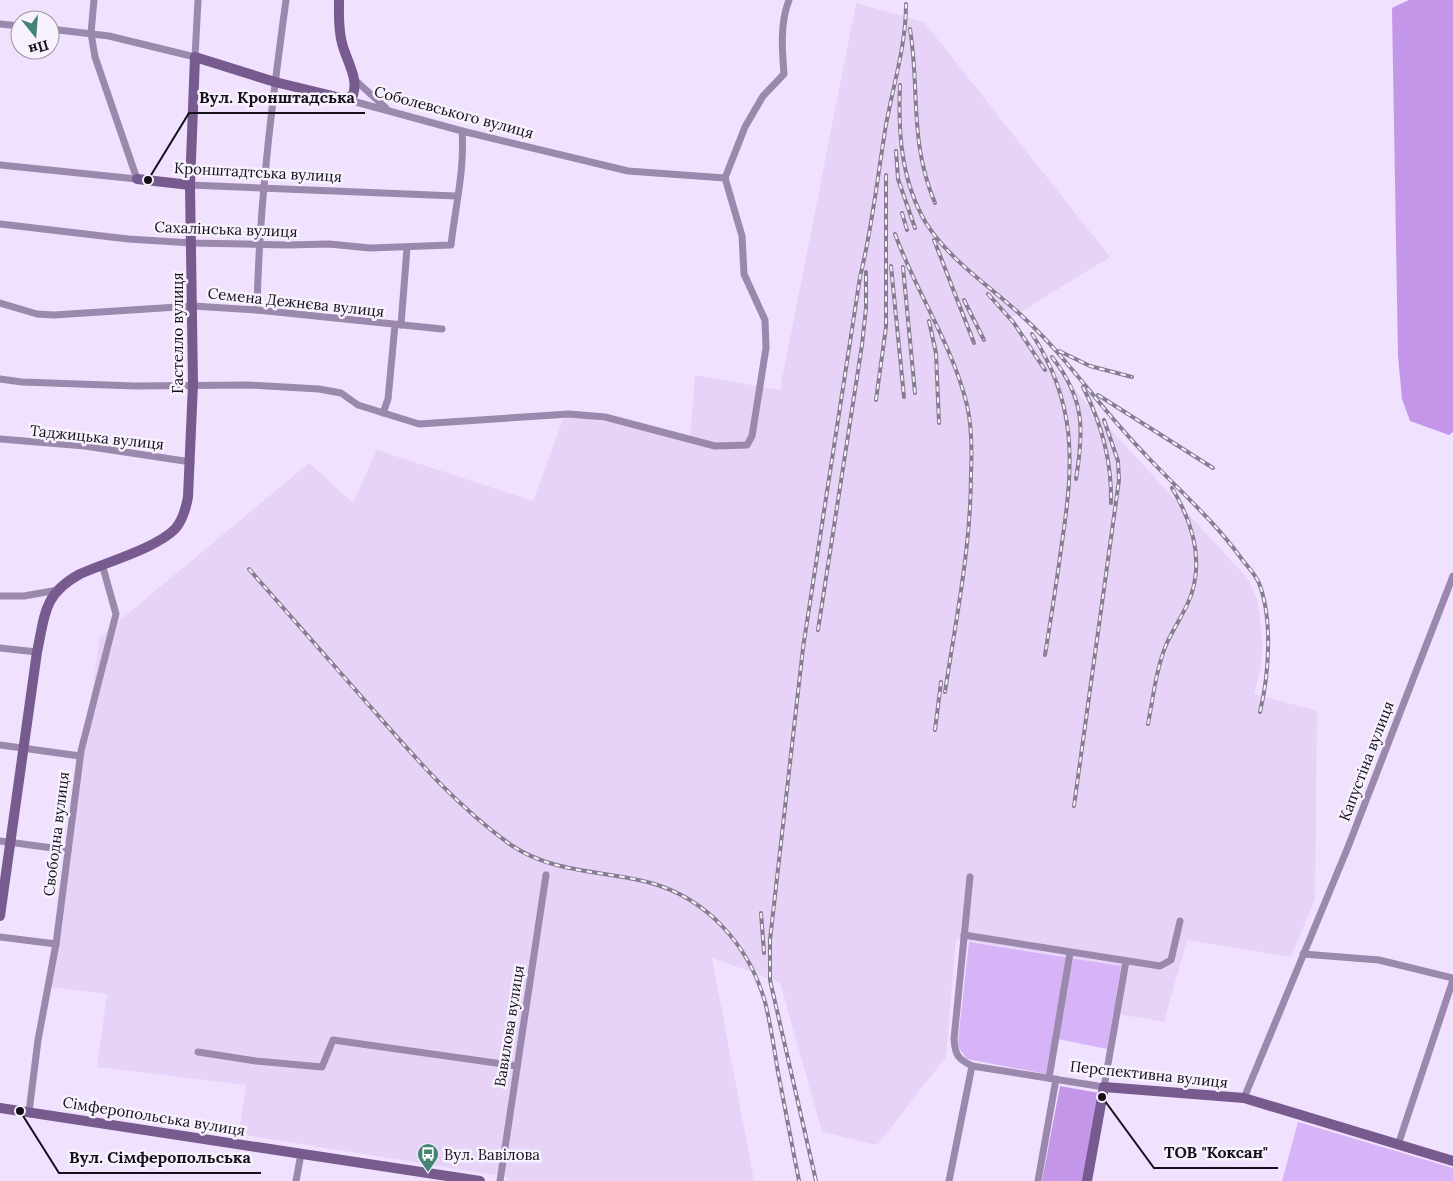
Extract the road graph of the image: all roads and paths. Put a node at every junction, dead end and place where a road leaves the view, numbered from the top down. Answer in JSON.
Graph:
{"nodes":[{"id":1,"x":94,"y":0,"type":"edge"},
{"id":2,"x":198,"y":0,"type":"edge"},
{"id":3,"x":286,"y":0,"type":"edge"},
{"id":4,"x":339,"y":0,"type":"edge"},
{"id":5,"x":789,"y":0,"type":"edge"},
{"id":6,"x":60,"y":30,"type":"edge"},
{"id":7,"x":91,"y":33,"type":"junction"},
{"id":8,"x":195,"y":56,"type":"junction"},
{"id":9,"x":355,"y":80,"type":"junction"},
{"id":10,"x":275,"y":82,"type":"junction"},
{"id":11,"x":345,"y":99,"type":"junction"},
{"id":12,"x":387,"y":109,"type":"junction"},
{"id":13,"x":462,"y":131,"type":"junction"},
{"id":14,"x":0,"y":165,"type":"edge"},
{"id":15,"x":725,"y":178,"type":"junction"},
{"id":16,"x":137,"y":179,"type":"junction"},
{"id":17,"x":190,"y":185,"type":"junction"},
{"id":18,"x":265,"y":188,"type":"junction"},
{"id":19,"x":456,"y":196,"type":"junction"},
{"id":20,"x":0,"y":224,"type":"edge"},
{"id":21,"x":192,"y":243,"type":"junction"},
{"id":22,"x":258,"y":244,"type":"junction"},
{"id":23,"x":407,"y":248,"type":"junction"},
{"id":24,"x":0,"y":303,"type":"edge"},
{"id":25,"x":193,"y":306,"type":"junction"},
{"id":26,"x":257,"y":310,"type":"junction"},
{"id":27,"x":398,"y":325,"type":"junction"},
{"id":28,"x":442,"y":329,"type":"dead end"},
{"id":29,"x":0,"y":379,"type":"edge"},
{"id":30,"x":193,"y":384,"type":"junction"},
{"id":31,"x":383,"y":413,"type":"junction"},
{"id":32,"x":0,"y":439,"type":"edge"},
{"id":33,"x":191,"y":462,"type":"junction"},
{"id":34,"x":102,"y":564,"type":"junction"},
{"id":35,"x":1453,"y":576,"type":"edge"},
{"id":36,"x":58,"y":590,"type":"junction"},
{"id":37,"x":0,"y":596,"type":"edge"},
{"id":38,"x":0,"y":648,"type":"edge"},
{"id":39,"x":37,"y":652,"type":"junction"},
{"id":40,"x":0,"y":745,"type":"edge"},
{"id":41,"x":24,"y":748,"type":"junction"},
{"id":42,"x":80,"y":756,"type":"junction"},
{"id":43,"x":5,"y":842,"type":"edge"},
{"id":44,"x":68,"y":850,"type":"junction"},
{"id":45,"x":546,"y":875,"type":"dead end"},
{"id":46,"x":970,"y":877,"type":"dead end"},
{"id":47,"x":0,"y":916,"type":"edge"},
{"id":48,"x":1180,"y":921,"type":"dead end"},
{"id":49,"x":964,"y":935,"type":"junction"},
{"id":50,"x":0,"y":937,"type":"edge"},
{"id":51,"x":56,"y":944,"type":"junction"},
{"id":52,"x":1070,"y":953,"type":"junction"},
{"id":53,"x":1303,"y":954,"type":"junction"},
{"id":54,"x":1126,"y":961,"type":"junction"},
{"id":55,"x":1453,"y":979,"type":"edge"},
{"id":56,"x":198,"y":1052,"type":"dead end"},
{"id":57,"x":517,"y":1066,"type":"junction"},
{"id":58,"x":972,"y":1066,"type":"junction"},
{"id":59,"x":1053,"y":1078,"type":"junction"},
{"id":60,"x":1104,"y":1088,"type":"junction"},
{"id":61,"x":1244,"y":1098,"type":"junction"},
{"id":62,"x":0,"y":1108,"type":"edge"},
{"id":63,"x":29,"y":1112,"type":"junction"},
{"id":64,"x":1398,"y":1145,"type":"junction"},
{"id":65,"x":301,"y":1154,"type":"junction"},
{"id":66,"x":1453,"y":1161,"type":"edge"},
{"id":67,"x":455,"y":1179,"type":"edge"},
{"id":68,"x":296,"y":1181,"type":"edge"},
{"id":69,"x":480,"y":1181,"type":"edge"},
{"id":70,"x":500,"y":1181,"type":"edge"},
{"id":71,"x":949,"y":1181,"type":"edge"},
{"id":72,"x":1038,"y":1181,"type":"edge"},
{"id":73,"x":1088,"y":1181,"type":"edge"}],
"edges":[{"from":1,"to":7,"type":"street"},
{"from":2,"to":8,"type":"street","name":"Гастелло вулиця"},
{"from":3,"to":10,"type":"street"},
{"from":4,"to":9,"type":"street"},
{"from":5,"to":15,"type":"street"},
{"from":6,"to":7,"type":"street","name":"Соболевського вулиця"},
{"from":7,"to":8,"type":"street","name":"Соболевського вулиця"},
{"from":7,"to":16,"type":"street"},
{"from":8,"to":10,"type":"street","name":"Соболевського вулиця"},
{"from":8,"to":17,"type":"street","name":"Гастелло вулиця"},
{"from":9,"to":11,"type":"street"},
{"from":9,"to":12,"type":"street"},
{"from":10,"to":11,"type":"street","name":"Соболевського вулиця"},
{"from":10,"to":18,"type":"street"},
{"from":11,"to":12,"type":"street","name":"Соболевського вулиця"},
{"from":12,"to":13,"type":"street","name":"Соболевського вулиця"},
{"from":13,"to":15,"type":"street","name":"Соболевського вулиця"},
{"from":13,"to":19,"type":"street"},
{"from":14,"to":16,"type":"street","name":"Кронштадтська вулиця"},
{"from":15,"to":31,"type":"street"},
{"from":16,"to":17,"type":"street","name":"Кронштадтська вулиця"},
{"from":17,"to":18,"type":"street","name":"Кронштадтська вулиця"},
{"from":17,"to":21,"type":"street","name":"Гастелло вулиця"},
{"from":18,"to":19,"type":"street","name":"Кронштадтська вулиця"},
{"from":18,"to":22,"type":"street"},
{"from":19,"to":23,"type":"street","name":"Сахалінська вулиця"},
{"from":20,"to":21,"type":"street","name":"Сахалінська вулиця"},
{"from":21,"to":22,"type":"street","name":"Сахалінська вулиця"},
{"from":21,"to":25,"type":"street","name":"Гастелло вулиця"},
{"from":22,"to":23,"type":"street","name":"Сахалінська вулиця"},
{"from":22,"to":26,"type":"street"},
{"from":23,"to":27,"type":"street"},
{"from":24,"to":25,"type":"street","name":"Семена Дежнєва вулиця"},
{"from":25,"to":26,"type":"street","name":"Семена Дежнєва вулиця"},
{"from":25,"to":30,"type":"street","name":"Гастелло вулиця"},
{"from":26,"to":27,"type":"street","name":"Семена Дежнєва вулиця"},
{"from":27,"to":28,"type":"street","name":"Семена Дежнєва вулиця"},
{"from":27,"to":31,"type":"street"},
{"from":29,"to":30,"type":"street"},
{"from":30,"to":31,"type":"street"},
{"from":30,"to":33,"type":"street","name":"Гастелло вулиця"},
{"from":32,"to":33,"type":"street","name":"Таджицька вулиця"},
{"from":33,"to":34,"type":"street","name":"Гастелло вулиця"},
{"from":34,"to":36,"type":"street","name":"Гастелло вулиця"},
{"from":34,"to":42,"type":"street","name":"Свободна вулиця"},
{"from":35,"to":53,"type":"street","name":"Капустіна вулиця"},
{"from":36,"to":37,"type":"street"},
{"from":36,"to":39,"type":"street"},
{"from":38,"to":39,"type":"street"},
{"from":39,"to":41,"type":"street"},
{"from":40,"to":41,"type":"street"},
{"from":41,"to":42,"type":"street"},
{"from":41,"to":43,"type":"street"},
{"from":42,"to":44,"type":"street","name":"Свободна вулиця"},
{"from":43,"to":44,"type":"street"},
{"from":43,"to":47,"type":"street"},
{"from":44,"to":51,"type":"street","name":"Свободна вулиця"},
{"from":45,"to":57,"type":"street","name":"Вавилова вулиця"},
{"from":46,"to":49,"type":"street"},
{"from":48,"to":54,"type":"street"},
{"from":49,"to":52,"type":"street"},
{"from":49,"to":58,"type":"street"},
{"from":50,"to":51,"type":"street"},
{"from":51,"to":63,"type":"street","name":"Свободна вулиця"},
{"from":52,"to":54,"type":"street"},
{"from":52,"to":59,"type":"street"},
{"from":53,"to":55,"type":"street"},
{"from":53,"to":61,"type":"street","name":"Капустіна вулиця"},
{"from":54,"to":60,"type":"street"},
{"from":55,"to":64,"type":"street"},
{"from":56,"to":57,"type":"street"},
{"from":57,"to":70,"type":"street","name":"Вавилова вулиця"},
{"from":58,"to":59,"type":"street","name":"Перспективна вулиця"},
{"from":58,"to":71,"type":"street"},
{"from":59,"to":60,"type":"street","name":"Перспективна вулиця"},
{"from":59,"to":72,"type":"street"},
{"from":60,"to":61,"type":"street","name":"Перспективна вулиця"},
{"from":60,"to":73,"type":"street"},
{"from":61,"to":64,"type":"street","name":"Перспективна вулиця"},
{"from":62,"to":63,"type":"street","name":"Сімферопольська вулиця"},
{"from":63,"to":65,"type":"street","name":"Сімферопольська вулиця"},
{"from":64,"to":66,"type":"street","name":"Перспективна вулиця"},
{"from":65,"to":67,"type":"street","name":"Сімферопольська вулиця"},
{"from":65,"to":68,"type":"street"},
{"from":67,"to":69,"type":"street","name":"Сімферопольська вулиця"}]}
